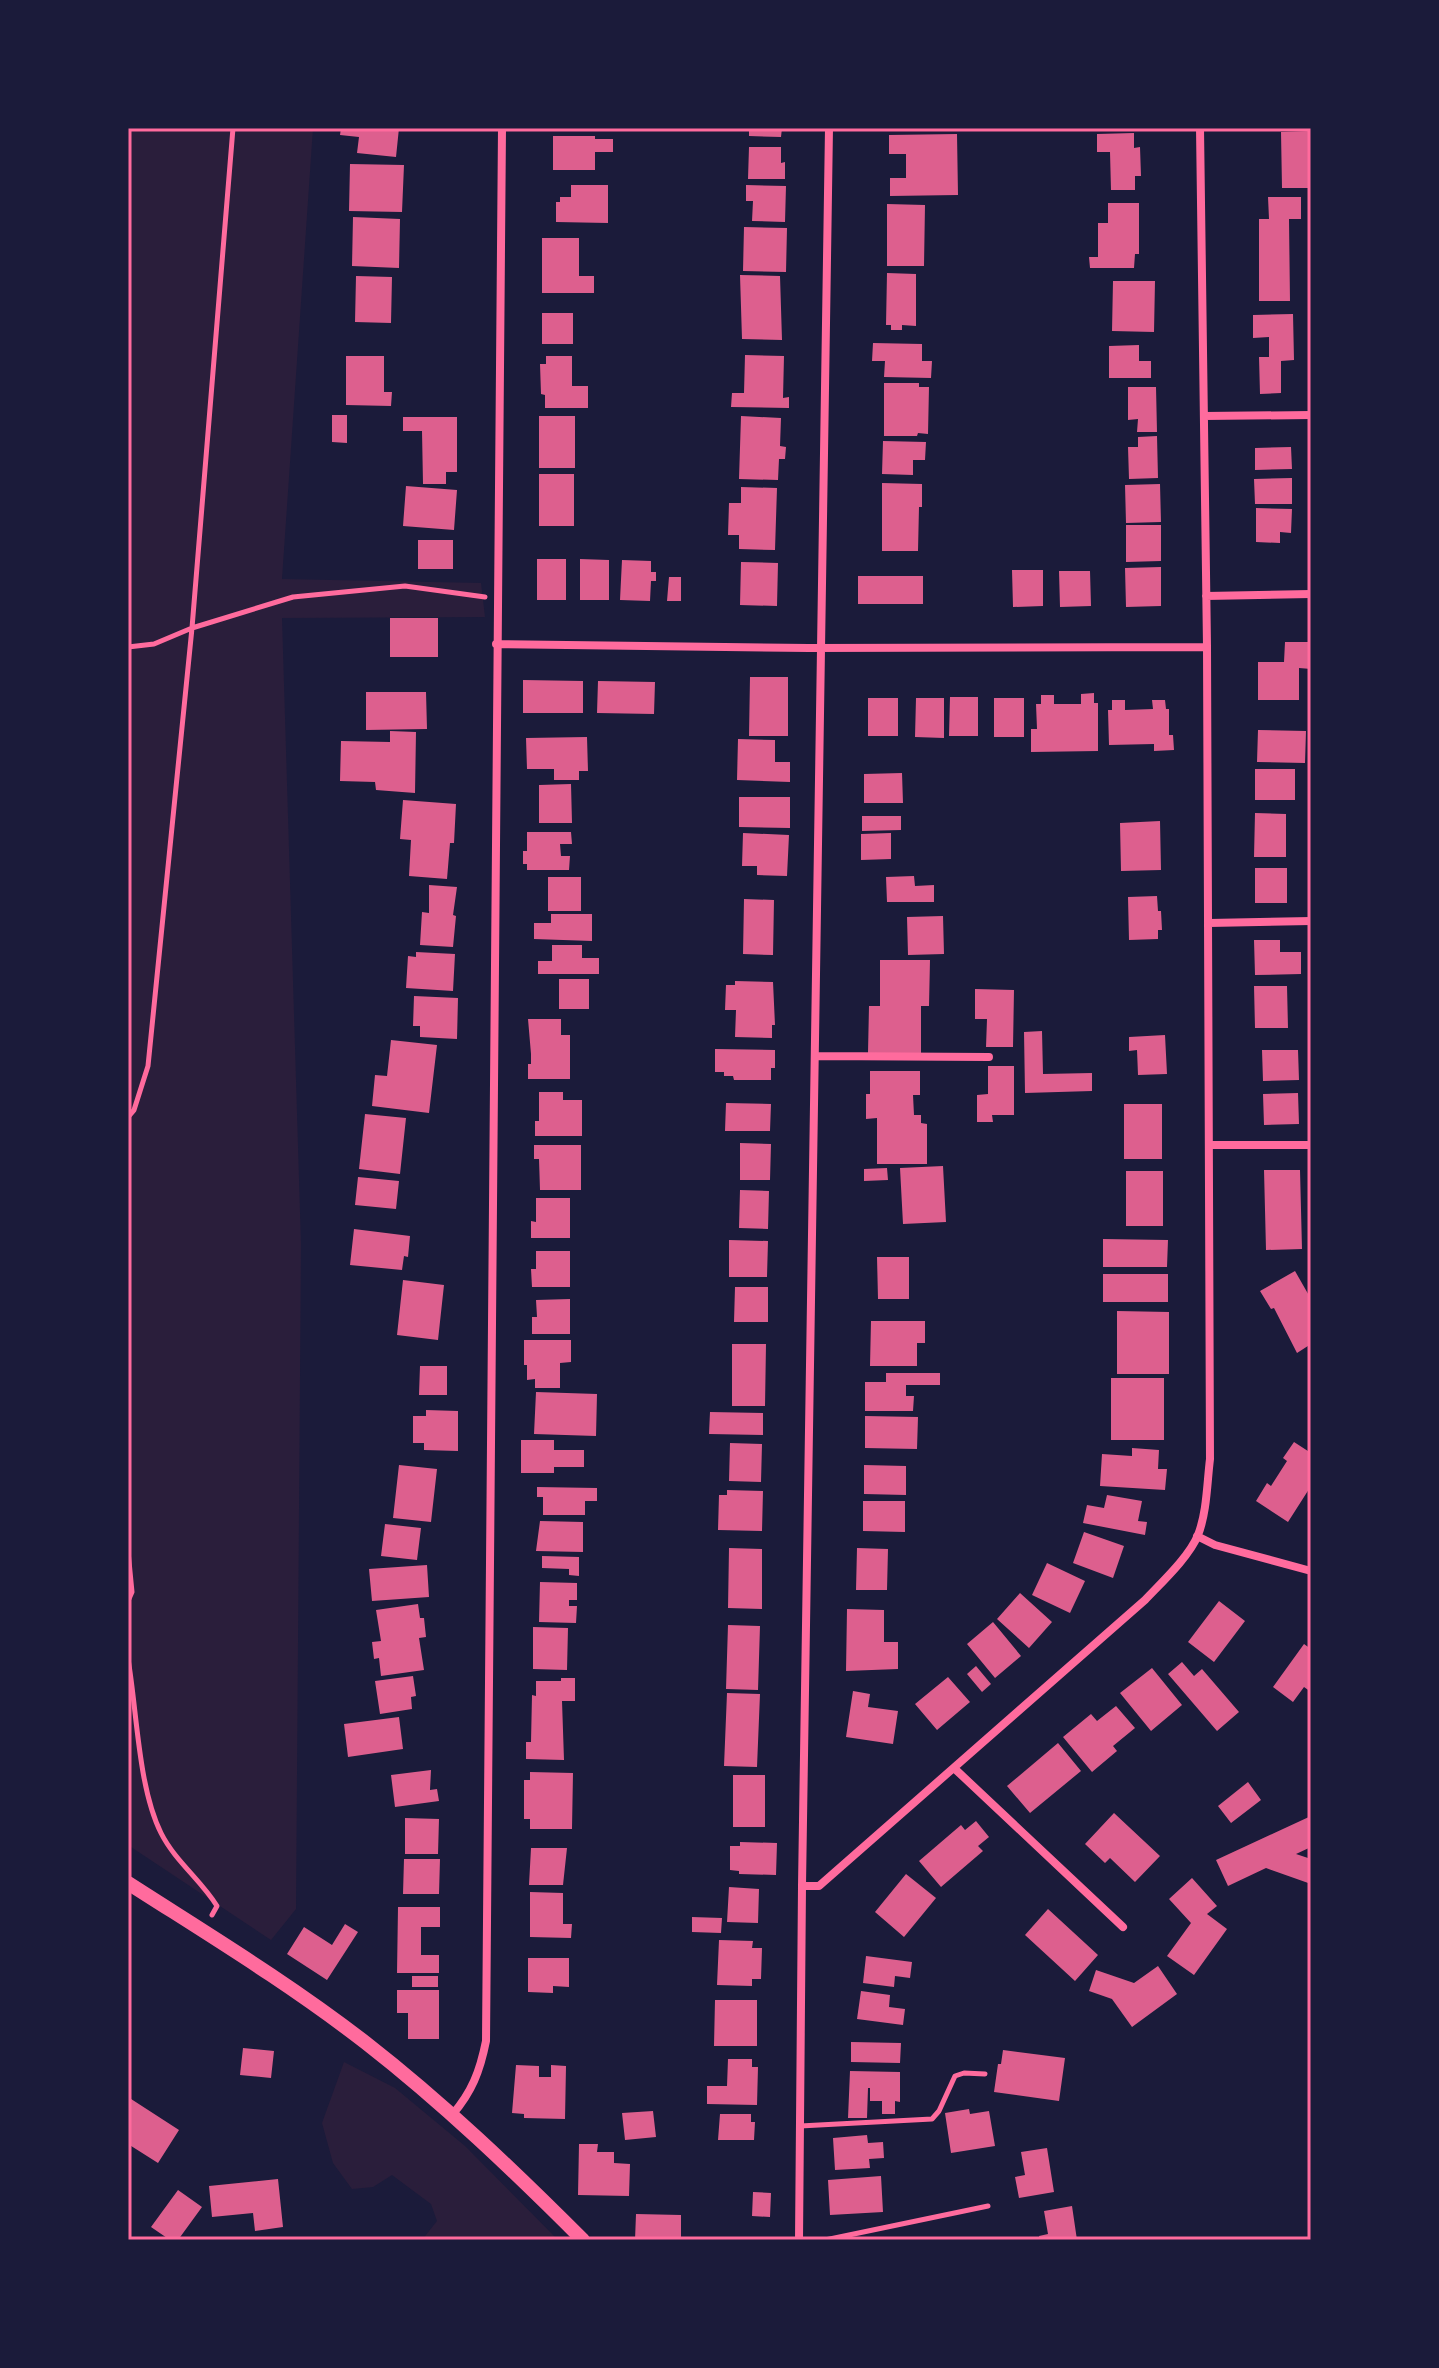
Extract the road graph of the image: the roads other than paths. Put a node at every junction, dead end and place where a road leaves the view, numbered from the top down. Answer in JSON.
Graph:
{"nodes":[{"id":1,"x":502,"y":128,"type":"edge"},
{"id":2,"x":829,"y":128,"type":"edge"},
{"id":3,"x":1200,"y":128,"type":"edge"},
{"id":4,"x":1311,"y":415,"type":"edge"},
{"id":5,"x":1204,"y":416,"type":"junction"},
{"id":6,"x":1311,"y":594,"type":"edge"},
{"id":7,"x":1206,"y":596,"type":"junction"},
{"id":8,"x":496,"y":644,"type":"junction"},
{"id":9,"x":821,"y":647,"type":"junction"},
{"id":10,"x":1207,"y":647,"type":"junction"},
{"id":11,"x":1311,"y":921,"type":"edge"},
{"id":12,"x":1209,"y":923,"type":"junction"},
{"id":13,"x":816,"y":1056,"type":"junction"},
{"id":14,"x":989,"y":1057,"type":"dead end"},
{"id":15,"x":1209,"y":1145,"type":"junction"},
{"id":16,"x":1311,"y":1145,"type":"edge"},
{"id":17,"x":1197,"y":1536,"type":"junction"},
{"id":18,"x":1311,"y":1571,"type":"edge"},
{"id":19,"x":955,"y":1769,"type":"junction"},
{"id":20,"x":128,"y":1883,"type":"edge"},
{"id":21,"x":802,"y":1886,"type":"junction"},
{"id":22,"x":1123,"y":1927,"type":"dead end"},
{"id":23,"x":985,"y":2074,"type":"dead end"},
{"id":24,"x":452,"y":2115,"type":"junction"},
{"id":25,"x":799,"y":2126,"type":"junction"},
{"id":26,"x":988,"y":2206,"type":"dead end"},
{"id":27,"x":583,"y":2240,"type":"edge"},
{"id":28,"x":799,"y":2240,"type":"edge"},
{"id":29,"x":825,"y":2240,"type":"edge"}],
"edges":[{"from":1,"to":8,"type":"street"},
{"from":2,"to":9,"type":"street"},
{"from":3,"to":5,"type":"street"},
{"from":4,"to":5,"type":"street"},
{"from":5,"to":7,"type":"street"},
{"from":6,"to":7,"type":"street"},
{"from":7,"to":10,"type":"street"},
{"from":8,"to":9,"type":"street"},
{"from":8,"to":24,"type":"street"},
{"from":9,"to":10,"type":"street"},
{"from":9,"to":13,"type":"street"},
{"from":10,"to":12,"type":"street"},
{"from":11,"to":12,"type":"street"},
{"from":12,"to":15,"type":"street"},
{"from":13,"to":14,"type":"street"},
{"from":13,"to":21,"type":"street"},
{"from":15,"to":16,"type":"street"},
{"from":15,"to":17,"type":"street"},
{"from":17,"to":18,"type":"street"},
{"from":17,"to":19,"type":"street"},
{"from":19,"to":21,"type":"street"},
{"from":19,"to":22,"type":"street"},
{"from":20,"to":24,"type":"street"},
{"from":21,"to":25,"type":"street"},
{"from":23,"to":25,"type":"lane"},
{"from":24,"to":27,"type":"street"},
{"from":25,"to":28,"type":"street"},
{"from":26,"to":29,"type":"lane"}]}
